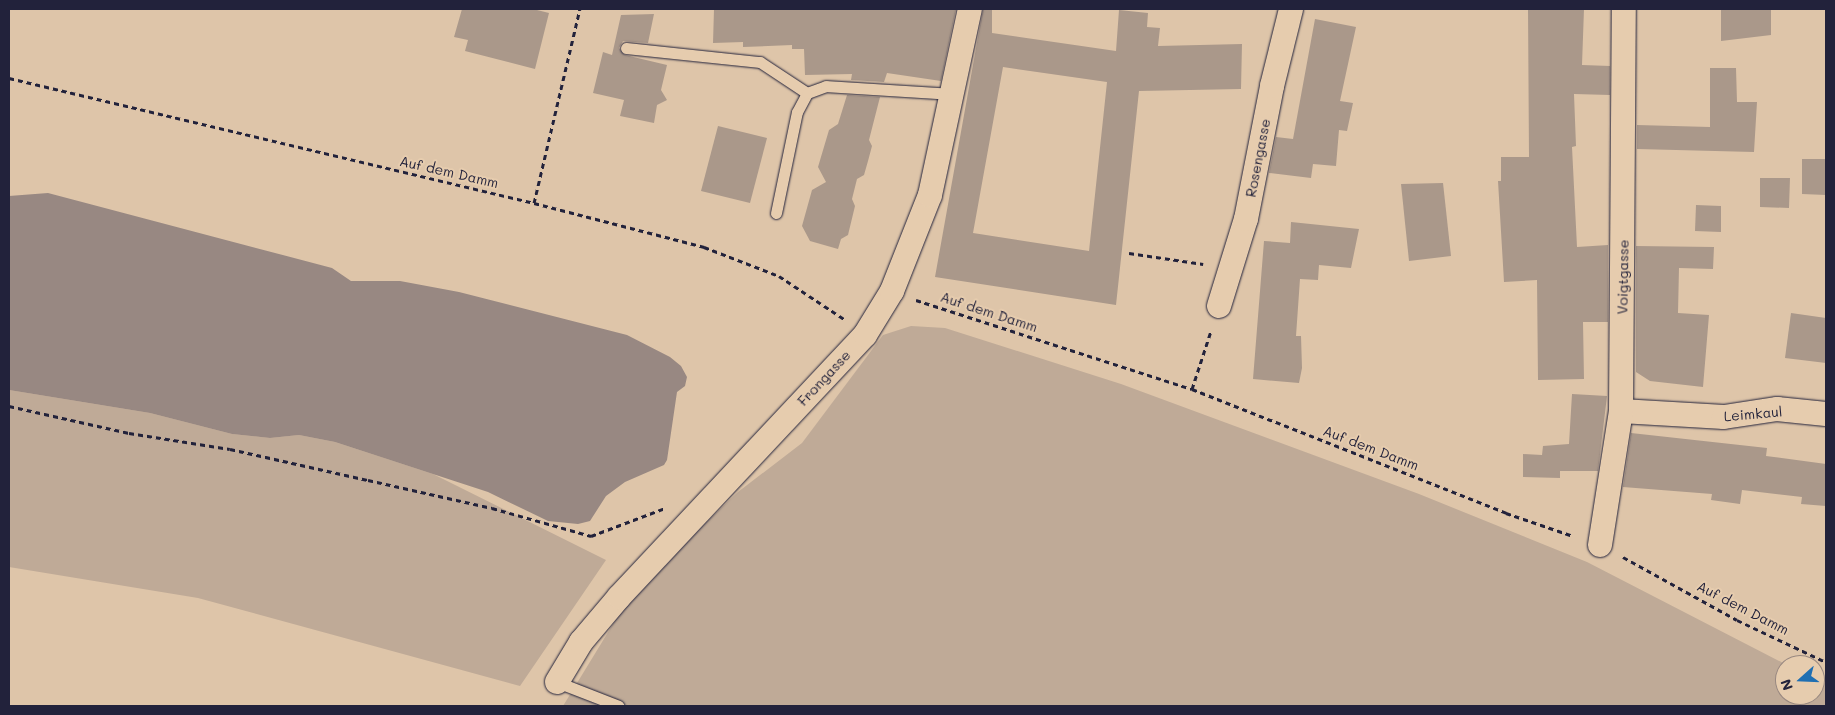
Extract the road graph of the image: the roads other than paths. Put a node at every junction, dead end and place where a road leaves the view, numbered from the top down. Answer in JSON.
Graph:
{"nodes":[{"id":1,"x":970,"y":9,"type":"edge"},
{"id":2,"x":1291,"y":9,"type":"edge"},
{"id":3,"x":1624,"y":9,"type":"edge"},
{"id":4,"x":626,"y":48,"type":"dead end"},
{"id":5,"x":807,"y":93,"type":"junction"},
{"id":6,"x":952,"y":94,"type":"junction"},
{"id":7,"x":776,"y":213,"type":"dead end"},
{"id":8,"x":1219,"y":306,"type":"road end"},
{"id":9,"x":1621,"y":410,"type":"junction"},
{"id":10,"x":1826,"y":414,"type":"edge"},
{"id":11,"x":1600,"y":545,"type":"road end"},
{"id":12,"x":557,"y":682,"type":"joint"},
{"id":13,"x":619,"y":706,"type":"edge"}],
"edges":[{"from":1,"to":6,"type":"street","name":"Frongasse"},
{"from":2,"to":8,"type":"street","name":"Rosengasse"},
{"from":3,"to":9,"type":"street","name":"Voigtgasse"},
{"from":4,"to":5,"type":"lane"},
{"from":5,"to":6,"type":"lane"},
{"from":5,"to":7,"type":"lane"},
{"from":6,"to":12,"type":"street","name":"Frongasse"},
{"from":9,"to":10,"type":"street","name":"Leimkaul"},
{"from":9,"to":11,"type":"street","name":"Voigtgasse"},
{"from":12,"to":13,"type":"lane"}]}
